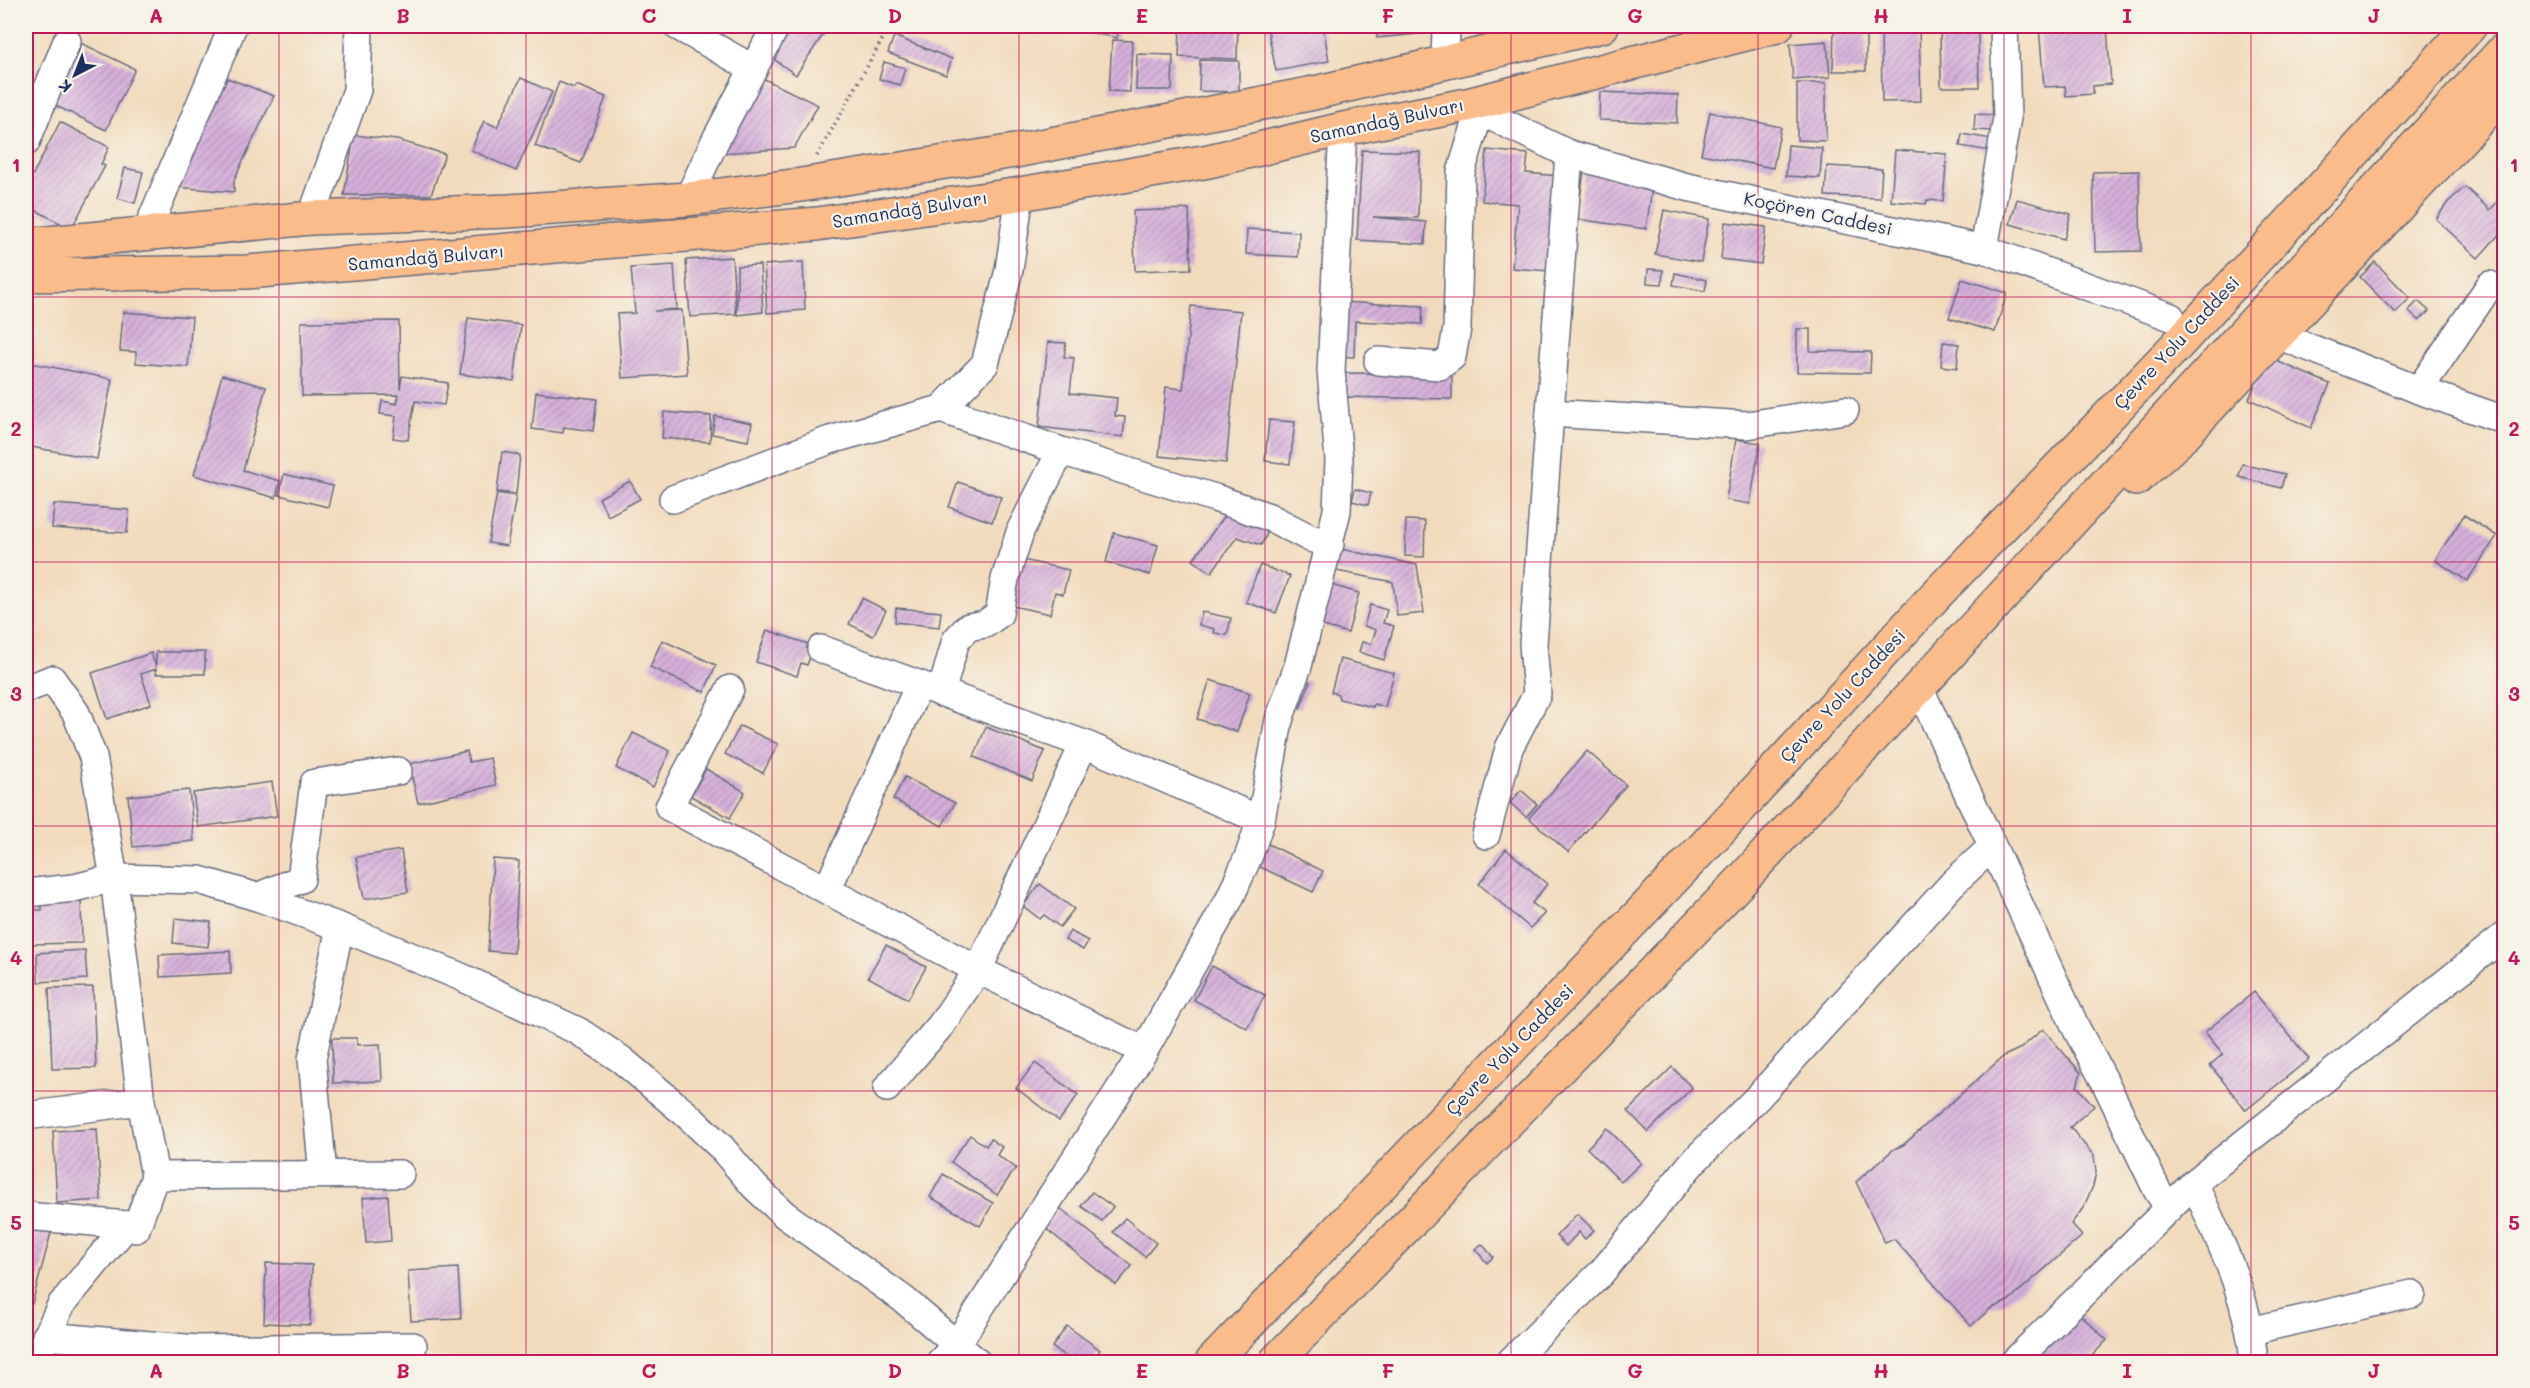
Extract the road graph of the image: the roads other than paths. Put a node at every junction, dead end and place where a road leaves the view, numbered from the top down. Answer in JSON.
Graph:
{"nodes":[{"id":1,"x":233,"y":26,"type":"edge"},
{"id":2,"x":359,"y":26,"type":"edge"},
{"id":3,"x":677,"y":26,"type":"edge"},
{"id":4,"x":776,"y":26,"type":"edge"},
{"id":5,"x":1446,"y":26,"type":"edge"},
{"id":6,"x":1602,"y":26,"type":"edge"},
{"id":7,"x":1778,"y":26,"type":"edge"},
{"id":8,"x":2004,"y":26,"type":"edge"},
{"id":9,"x":2441,"y":26,"type":"edge"},
{"id":10,"x":2470,"y":26,"type":"edge"},
{"id":11,"x":67,"y":41,"type":"dead end"},
{"id":12,"x":2505,"y":50,"type":"edge"},
{"id":13,"x":1445,"y":61,"type":"junction"},
{"id":14,"x":753,"y":69,"type":"junction"},
{"id":15,"x":2505,"y":93,"type":"edge"},
{"id":16,"x":1474,"y":108,"type":"junction"},
{"id":17,"x":1343,"y":129,"type":"junction"},
{"id":18,"x":26,"y":142,"type":"edge"},
{"id":19,"x":1569,"y":154,"type":"junction"},
{"id":20,"x":1020,"y":194,"type":"junction"},
{"id":21,"x":688,"y":199,"type":"junction"},
{"id":22,"x":311,"y":218,"type":"junction"},
{"id":23,"x":146,"y":233,"type":"junction"},
{"id":24,"x":26,"y":245,"type":"edge"},
{"id":25,"x":1984,"y":249,"type":"junction"},
{"id":26,"x":26,"y":275,"type":"edge"},
{"id":27,"x":2490,"y":285,"type":"dead end"},
{"id":28,"x":2171,"y":317,"type":"junction"},
{"id":29,"x":2277,"y":335,"type":"junction"},
{"id":30,"x":1378,"y":361,"type":"dead end"},
{"id":31,"x":2419,"y":390,"type":"junction"},
{"id":32,"x":941,"y":410,"type":"junction"},
{"id":33,"x":1845,"y":410,"type":"dead end"},
{"id":34,"x":1550,"y":413,"type":"junction"},
{"id":35,"x":2505,"y":420,"type":"edge"},
{"id":36,"x":1061,"y":451,"type":"junction"},
{"id":37,"x":673,"y":499,"type":"dead end"},
{"id":38,"x":1330,"y":544,"type":"junction"},
{"id":39,"x":1935,"y":596,"type":"junction"},
{"id":40,"x":1985,"y":615,"type":"junction"},
{"id":41,"x":821,"y":650,"type":"dead end"},
{"id":42,"x":1919,"y":687,"type":"junction"},
{"id":43,"x":26,"y":689,"type":"edge"},
{"id":44,"x":730,"y":689,"type":"dead end"},
{"id":45,"x":930,"y":689,"type":"junction"},
{"id":46,"x":1084,"y":744,"type":"junction"},
{"id":47,"x":398,"y":771,"type":"dead end"},
{"id":48,"x":1261,"y":820,"type":"junction"},
{"id":49,"x":1486,"y":835,"type":"dead end"},
{"id":50,"x":1992,"y":847,"type":"junction"},
{"id":51,"x":114,"y":878,"type":"junction"},
{"id":52,"x":827,"y":890,"type":"junction"},
{"id":53,"x":26,"y":893,"type":"edge"},
{"id":54,"x":257,"y":897,"type":"junction"},
{"id":55,"x":340,"y":927,"type":"junction"},
{"id":56,"x":2505,"y":936,"type":"edge"},
{"id":57,"x":978,"y":970,"type":"junction"},
{"id":58,"x":1144,"y":1051,"type":"junction"},
{"id":59,"x":887,"y":1088,"type":"dead end"},
{"id":60,"x":141,"y":1101,"type":"junction"},
{"id":61,"x":26,"y":1116,"type":"edge"},
{"id":62,"x":323,"y":1174,"type":"junction"},
{"id":63,"x":400,"y":1174,"type":"dead end"},
{"id":64,"x":155,"y":1176,"type":"junction"},
{"id":65,"x":2194,"y":1183,"type":"junction"},
{"id":66,"x":2169,"y":1208,"type":"junction"},
{"id":67,"x":26,"y":1216,"type":"edge"},
{"id":68,"x":127,"y":1225,"type":"junction"},
{"id":69,"x":2412,"y":1294,"type":"dead end"},
{"id":70,"x":2250,"y":1331,"type":"junction"},
{"id":71,"x":46,"y":1336,"type":"junction"},
{"id":72,"x":413,"y":1346,"type":"dead end"},
{"id":73,"x":949,"y":1353,"type":"edge"},
{"id":74,"x":35,"y":1362,"type":"edge"},
{"id":75,"x":977,"y":1362,"type":"edge"},
{"id":76,"x":1212,"y":1362,"type":"edge"},
{"id":77,"x":1275,"y":1362,"type":"edge"},
{"id":78,"x":1510,"y":1362,"type":"edge"},
{"id":79,"x":2014,"y":1362,"type":"edge"},
{"id":80,"x":2254,"y":1362,"type":"edge"}],
"edges":[{"from":1,"to":23,"type":"street"},
{"from":2,"to":22,"type":"street"},
{"from":3,"to":14,"type":"street"},
{"from":4,"to":14,"type":"street"},
{"from":5,"to":13,"type":"street"},
{"from":6,"to":13,"type":"highway"},
{"from":7,"to":16,"type":"highway","name":"Samandağ Bulvarı"},
{"from":8,"to":25,"type":"street"},
{"from":9,"to":28,"type":"highway"},
{"from":10,"to":39,"type":"highway","name":"Çevre Yolu Caddesi"},
{"from":11,"to":18,"type":"street"},
{"from":12,"to":40,"type":"highway"},
{"from":13,"to":21,"type":"highway"},
{"from":14,"to":21,"type":"street"},
{"from":15,"to":29,"type":"highway"},
{"from":16,"to":17,"type":"highway","name":"Samandağ Bulvarı"},
{"from":16,"to":19,"type":"street","name":"Koçören Caddesi"},
{"from":16,"to":30,"type":"street"},
{"from":17,"to":20,"type":"highway","name":"Samandağ Bulvarı"},
{"from":17,"to":38,"type":"street"},
{"from":19,"to":25,"type":"street","name":"Koçören Caddesi"},
{"from":19,"to":34,"type":"street"},
{"from":20,"to":26,"type":"highway","name":"Samandağ Bulvarı"},
{"from":20,"to":32,"type":"street"},
{"from":21,"to":22,"type":"highway"},
{"from":22,"to":23,"type":"highway"},
{"from":23,"to":24,"type":"highway"},
{"from":25,"to":28,"type":"street","name":"Koçören Caddesi"},
{"from":27,"to":31,"type":"street"},
{"from":28,"to":39,"type":"highway"},
{"from":29,"to":31,"type":"street"},
{"from":29,"to":40,"type":"highway"},
{"from":31,"to":35,"type":"street"},
{"from":32,"to":36,"type":"street"},
{"from":32,"to":37,"type":"street"},
{"from":33,"to":34,"type":"street"},
{"from":34,"to":49,"type":"street"},
{"from":36,"to":38,"type":"street"},
{"from":36,"to":45,"type":"street"},
{"from":38,"to":48,"type":"street"},
{"from":39,"to":76,"type":"highway","name":"Çevre Yolu Caddesi"},
{"from":40,"to":42,"type":"highway"},
{"from":41,"to":45,"type":"street"},
{"from":42,"to":50,"type":"street"},
{"from":42,"to":77,"type":"highway"},
{"from":43,"to":51,"type":"street"},
{"from":44,"to":52,"type":"street"},
{"from":45,"to":46,"type":"street"},
{"from":45,"to":52,"type":"street"},
{"from":46,"to":48,"type":"street"},
{"from":46,"to":57,"type":"street"},
{"from":47,"to":54,"type":"street"},
{"from":48,"to":58,"type":"street"},
{"from":50,"to":66,"type":"street"},
{"from":50,"to":78,"type":"street"},
{"from":51,"to":53,"type":"street"},
{"from":51,"to":54,"type":"street"},
{"from":51,"to":60,"type":"street"},
{"from":52,"to":57,"type":"street"},
{"from":54,"to":55,"type":"street"},
{"from":55,"to":62,"type":"street"},
{"from":55,"to":73,"type":"street"},
{"from":56,"to":65,"type":"street"},
{"from":57,"to":58,"type":"street"},
{"from":57,"to":59,"type":"street"},
{"from":58,"to":73,"type":"street"},
{"from":60,"to":61,"type":"street"},
{"from":60,"to":64,"type":"street"},
{"from":62,"to":63,"type":"street"},
{"from":62,"to":64,"type":"street"},
{"from":64,"to":68,"type":"street"},
{"from":65,"to":66,"type":"street"},
{"from":65,"to":70,"type":"street"},
{"from":66,"to":79,"type":"street"},
{"from":67,"to":68,"type":"street"},
{"from":68,"to":71,"type":"street"},
{"from":69,"to":70,"type":"street"},
{"from":70,"to":80,"type":"street"},
{"from":71,"to":72,"type":"street"},
{"from":71,"to":74,"type":"street"},
{"from":73,"to":75,"type":"street"}]}
